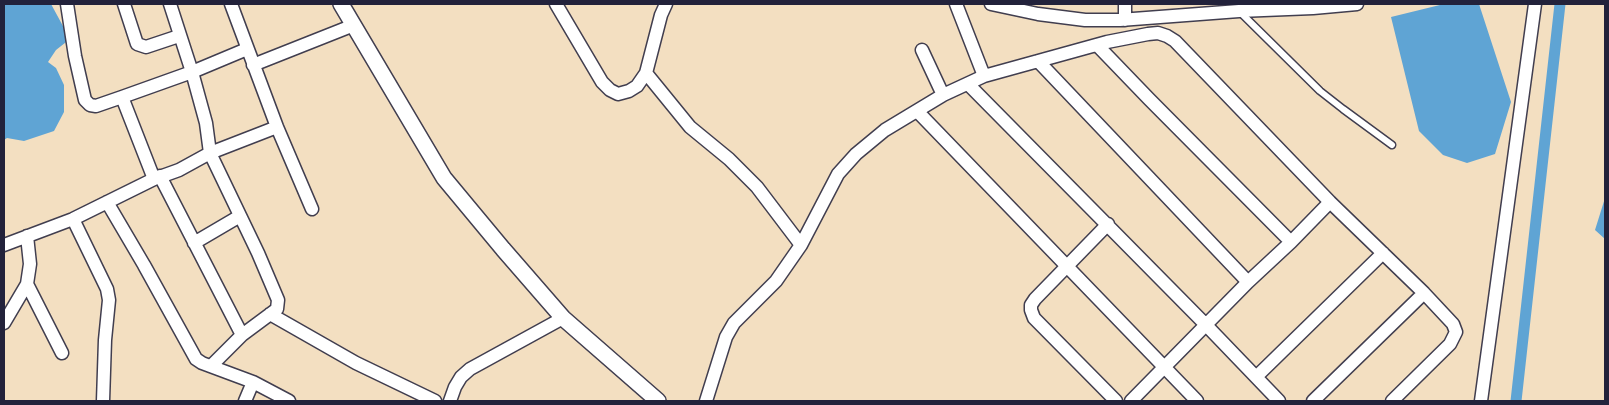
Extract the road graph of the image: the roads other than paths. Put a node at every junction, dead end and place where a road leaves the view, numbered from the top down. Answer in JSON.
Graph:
{"nodes":[{"id":1,"x":67,"y":4,"type":"edge"},
{"id":2,"x":124,"y":4,"type":"edge"},
{"id":3,"x":170,"y":4,"type":"edge"},
{"id":4,"x":231,"y":4,"type":"edge"},
{"id":5,"x":341,"y":4,"type":"edge"},
{"id":6,"x":556,"y":4,"type":"edge"},
{"id":7,"x":666,"y":4,"type":"edge"},
{"id":8,"x":956,"y":4,"type":"edge"},
{"id":9,"x":991,"y":4,"type":"edge"},
{"id":10,"x":1125,"y":4,"type":"edge"},
{"id":11,"x":1357,"y":4,"type":"edge"},
{"id":12,"x":1535,"y":4,"type":"edge"},
{"id":13,"x":1239,"y":10,"type":"junction"},
{"id":14,"x":1122,"y":20,"type":"junction"},
{"id":15,"x":354,"y":25,"type":"junction"},
{"id":16,"x":179,"y":36,"type":"junction"},
{"id":17,"x":1124,"y":38,"type":"junction"},
{"id":18,"x":1097,"y":45,"type":"junction"},
{"id":19,"x":247,"y":49,"type":"junction"},
{"id":20,"x":922,"y":50,"type":"dead end"},
{"id":21,"x":1038,"y":61,"type":"junction"},
{"id":22,"x":253,"y":66,"type":"junction"},
{"id":23,"x":192,"y":72,"type":"junction"},
{"id":24,"x":646,"y":73,"type":"junction"},
{"id":25,"x":984,"y":76,"type":"junction"},
{"id":26,"x":968,"y":84,"type":"junction"},
{"id":27,"x":943,"y":95,"type":"junction"},
{"id":28,"x":122,"y":97,"type":"junction"},
{"id":29,"x":917,"y":111,"type":"junction"},
{"id":30,"x":277,"y":128,"type":"junction"},
{"id":31,"x":1392,"y":145,"type":"dead end"},
{"id":32,"x":210,"y":153,"type":"junction"},
{"id":33,"x":157,"y":177,"type":"junction"},
{"id":34,"x":107,"y":202,"type":"junction"},
{"id":35,"x":1330,"y":202,"type":"junction"},
{"id":36,"x":312,"y":209,"type":"dead end"},
{"id":37,"x":240,"y":216,"type":"junction"},
{"id":38,"x":73,"y":218,"type":"junction"},
{"id":39,"x":1108,"y":224,"type":"junction"},
{"id":40,"x":27,"y":236,"type":"junction"},
{"id":41,"x":1291,"y":242,"type":"junction"},
{"id":42,"x":194,"y":243,"type":"junction"},
{"id":43,"x":4,"y":245,"type":"edge"},
{"id":44,"x":801,"y":245,"type":"junction"},
{"id":45,"x":1383,"y":253,"type":"junction"},
{"id":46,"x":1067,"y":266,"type":"junction"},
{"id":47,"x":1248,"y":282,"type":"junction"},
{"id":48,"x":27,"y":284,"type":"junction"},
{"id":49,"x":1424,"y":292,"type":"junction"},
{"id":50,"x":270,"y":314,"type":"junction"},
{"id":51,"x":563,"y":318,"type":"junction"},
{"id":52,"x":4,"y":323,"type":"edge"},
{"id":53,"x":1206,"y":325,"type":"junction"},
{"id":54,"x":242,"y":335,"type":"junction"},
{"id":55,"x":62,"y":353,"type":"dead end"},
{"id":56,"x":211,"y":366,"type":"junction"},
{"id":57,"x":1164,"y":367,"type":"junction"},
{"id":58,"x":1256,"y":377,"type":"junction"},
{"id":59,"x":253,"y":382,"type":"junction"},
{"id":60,"x":103,"y":401,"type":"edge"},
{"id":61,"x":245,"y":401,"type":"edge"},
{"id":62,"x":289,"y":401,"type":"edge"},
{"id":63,"x":435,"y":401,"type":"edge"},
{"id":64,"x":450,"y":401,"type":"edge"},
{"id":65,"x":658,"y":401,"type":"edge"},
{"id":66,"x":706,"y":401,"type":"edge"},
{"id":67,"x":1116,"y":401,"type":"edge"},
{"id":68,"x":1131,"y":401,"type":"edge"},
{"id":69,"x":1197,"y":401,"type":"edge"},
{"id":70,"x":1279,"y":401,"type":"edge"},
{"id":71,"x":1313,"y":401,"type":"edge"},
{"id":72,"x":1392,"y":401,"type":"edge"},
{"id":73,"x":1481,"y":401,"type":"edge"}],
"edges":[{"from":1,"to":28,"type":"street"},
{"from":2,"to":16,"type":"street"},
{"from":3,"to":16,"type":"street"},
{"from":4,"to":19,"type":"street"},
{"from":5,"to":15,"type":"street"},
{"from":6,"to":24,"type":"street"},
{"from":7,"to":24,"type":"street"},
{"from":8,"to":25,"type":"street"},
{"from":9,"to":14,"type":"street"},
{"from":10,"to":14,"type":"street"},
{"from":11,"to":13,"type":"street"},
{"from":12,"to":73,"type":"street"},
{"from":13,"to":14,"type":"street"},
{"from":13,"to":31,"type":"lane"},
{"from":14,"to":17,"type":"street"},
{"from":15,"to":22,"type":"street"},
{"from":15,"to":51,"type":"street"},
{"from":16,"to":23,"type":"street"},
{"from":17,"to":18,"type":"street"},
{"from":17,"to":35,"type":"street"},
{"from":18,"to":21,"type":"street"},
{"from":18,"to":41,"type":"street"},
{"from":19,"to":22,"type":"street"},
{"from":19,"to":23,"type":"street"},
{"from":20,"to":27,"type":"street"},
{"from":21,"to":25,"type":"street"},
{"from":21,"to":47,"type":"street"},
{"from":22,"to":30,"type":"street"},
{"from":23,"to":28,"type":"street"},
{"from":23,"to":32,"type":"street"},
{"from":24,"to":44,"type":"street"},
{"from":25,"to":26,"type":"street"},
{"from":26,"to":27,"type":"street"},
{"from":26,"to":39,"type":"street"},
{"from":27,"to":29,"type":"street"},
{"from":28,"to":33,"type":"street"},
{"from":29,"to":44,"type":"street"},
{"from":29,"to":46,"type":"street"},
{"from":30,"to":32,"type":"street"},
{"from":30,"to":36,"type":"street"},
{"from":32,"to":33,"type":"street"},
{"from":32,"to":37,"type":"street"},
{"from":33,"to":34,"type":"street"},
{"from":33,"to":42,"type":"street"},
{"from":34,"to":38,"type":"street"},
{"from":34,"to":56,"type":"street"},
{"from":35,"to":41,"type":"street"},
{"from":35,"to":45,"type":"street"},
{"from":37,"to":42,"type":"street"},
{"from":37,"to":50,"type":"street"},
{"from":38,"to":40,"type":"street"},
{"from":38,"to":60,"type":"street"},
{"from":39,"to":46,"type":"street"},
{"from":39,"to":53,"type":"street"},
{"from":40,"to":43,"type":"street"},
{"from":40,"to":48,"type":"street"},
{"from":41,"to":47,"type":"street"},
{"from":42,"to":54,"type":"street"},
{"from":44,"to":66,"type":"street"},
{"from":45,"to":49,"type":"street"},
{"from":45,"to":58,"type":"street"},
{"from":46,"to":57,"type":"street"},
{"from":46,"to":67,"type":"street"},
{"from":47,"to":53,"type":"street"},
{"from":48,"to":52,"type":"street"},
{"from":48,"to":55,"type":"street"},
{"from":49,"to":71,"type":"street"},
{"from":49,"to":72,"type":"street"},
{"from":50,"to":54,"type":"street"},
{"from":50,"to":63,"type":"street"},
{"from":51,"to":64,"type":"street"},
{"from":51,"to":65,"type":"street"},
{"from":53,"to":57,"type":"street"},
{"from":53,"to":58,"type":"street"},
{"from":54,"to":56,"type":"street"},
{"from":56,"to":59,"type":"street"},
{"from":57,"to":68,"type":"street"},
{"from":57,"to":69,"type":"street"},
{"from":58,"to":70,"type":"street"},
{"from":59,"to":61,"type":"street"},
{"from":59,"to":62,"type":"street"}]}
